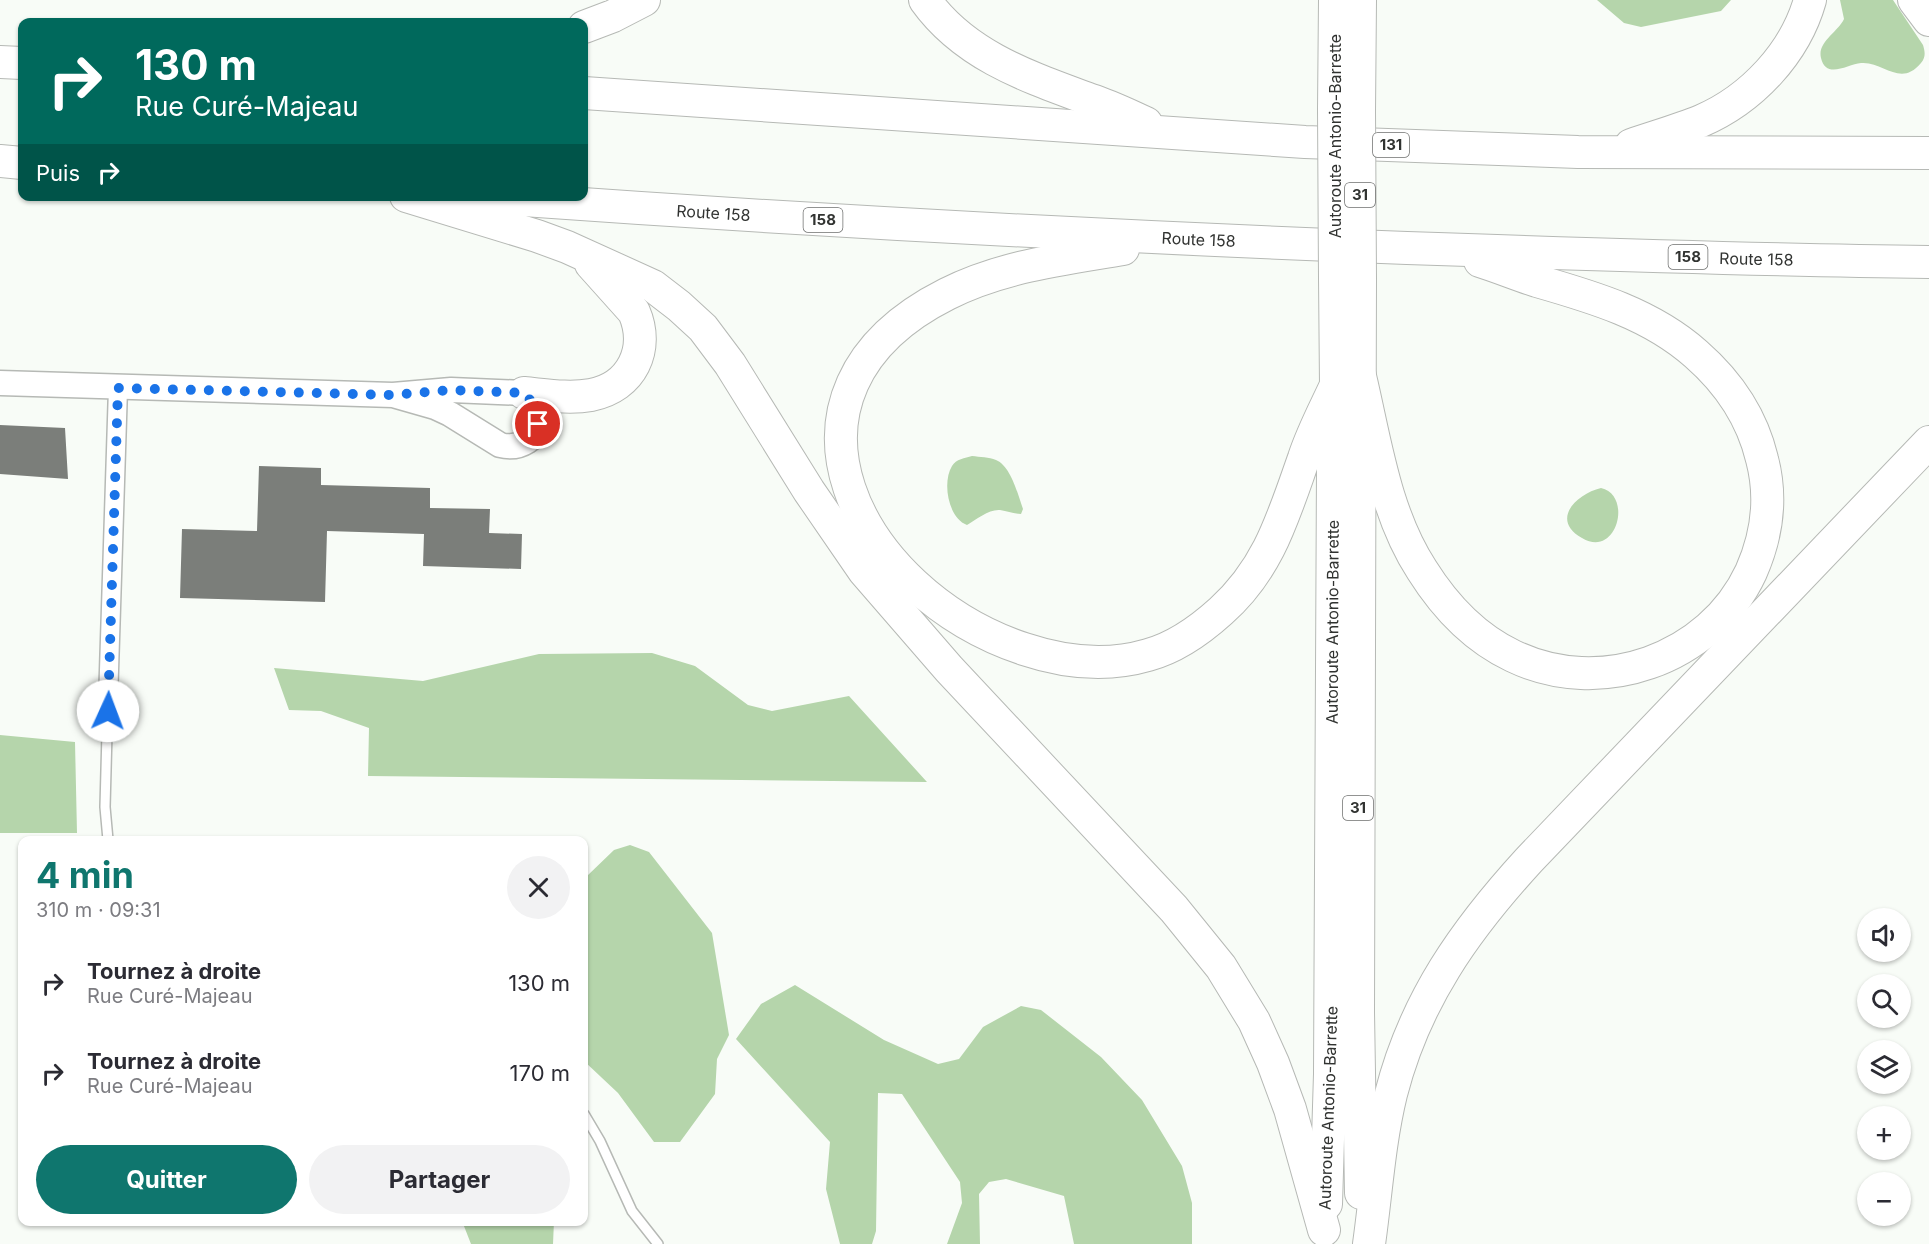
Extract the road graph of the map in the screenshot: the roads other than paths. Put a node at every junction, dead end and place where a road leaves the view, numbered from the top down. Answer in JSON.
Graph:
{"nodes":[{"id":1,"x":644,"y":0,"type":"edge"},
{"id":2,"x":925,"y":0,"type":"edge"},
{"id":3,"x":1810,"y":0,"type":"edge"},
{"id":4,"x":1914,"y":0,"type":"edge"},
{"id":5,"x":1348,"y":6,"type":"edge"},
{"id":6,"x":1929,"y":20,"type":"edge"},
{"id":7,"x":588,"y":25,"type":"edge"},
{"id":8,"x":0,"y":62,"type":"edge"},
{"id":9,"x":18,"y":63,"type":"edge"},
{"id":10,"x":588,"y":93,"type":"edge"},
{"id":11,"x":1169,"y":132,"type":"junction"},
{"id":12,"x":1613,"y":152,"type":"junction"},
{"id":13,"x":1929,"y":153,"type":"edge"},
{"id":14,"x":422,"y":201,"type":"edge"},
{"id":15,"x":541,"y":201,"type":"edge"},
{"id":16,"x":1178,"y":239,"type":"junction"},
{"id":17,"x":1448,"y":249,"type":"junction"},
{"id":18,"x":584,"y":257,"type":"junction"},
{"id":19,"x":1929,"y":262,"type":"edge"},
{"id":20,"x":1347,"y":378,"type":"junction"},
{"id":21,"x":0,"y":383,"type":"edge"},
{"id":22,"x":118,"y":388,"type":"junction"},
{"id":23,"x":524,"y":393,"type":"junction"},
{"id":24,"x":393,"y":395,"type":"junction"},
{"id":25,"x":1929,"y":442,"type":"edge"},
{"id":26,"x":107,"y":733,"type":"joint"},
{"id":27,"x":108,"y":836,"type":"edge"},
{"id":28,"x":588,"y":1121,"type":"edge"},
{"id":29,"x":1324,"y":1237,"type":"edge"},
{"id":30,"x":658,"y":1244,"type":"edge"},
{"id":31,"x":1362,"y":1244,"type":"edge"},
{"id":32,"x":1369,"y":1244,"type":"edge"}],
"edges":[{"from":1,"to":7,"type":"highway"},
{"from":2,"to":11,"type":"highway"},
{"from":3,"to":12,"type":"highway"},
{"from":4,"to":6,"type":"highway"},
{"from":5,"to":20,"type":"highway","name":"Autoroute Antonio-Barrette","number":"31","bridge":true},
{"from":8,"to":9,"type":"highway"},
{"from":10,"to":11,"type":"highway"},
{"from":11,"to":12,"type":"highway","number":"131"},
{"from":12,"to":13,"type":"highway","number":"131"},
{"from":14,"to":18,"type":"highway"},
{"from":15,"to":16,"type":"highway","name":"Route 158","number":"158"},
{"from":16,"to":17,"type":"highway","name":"Route 158","number":"158"},
{"from":16,"to":20,"type":"highway"},
{"from":17,"to":19,"type":"highway","name":"Route 158","number":"158"},
{"from":17,"to":20,"type":"highway"},
{"from":18,"to":23,"type":"highway"},
{"from":18,"to":29,"type":"highway"},
{"from":20,"to":29,"type":"highway","name":"Autoroute Antonio-Barrette","number":"31"},
{"from":20,"to":31,"type":"highway","name":"Autoroute Antonio-Barrette","number":"31"},
{"from":21,"to":22,"type":"street"},
{"from":22,"to":24,"type":"street"},
{"from":22,"to":26,"type":"street"},
{"from":23,"to":24,"type":"street"},
{"from":23,"to":24,"type":"street"},
{"from":25,"to":32,"type":"highway"},
{"from":26,"to":27,"type":"lane"},
{"from":28,"to":30,"type":"lane"}]}
